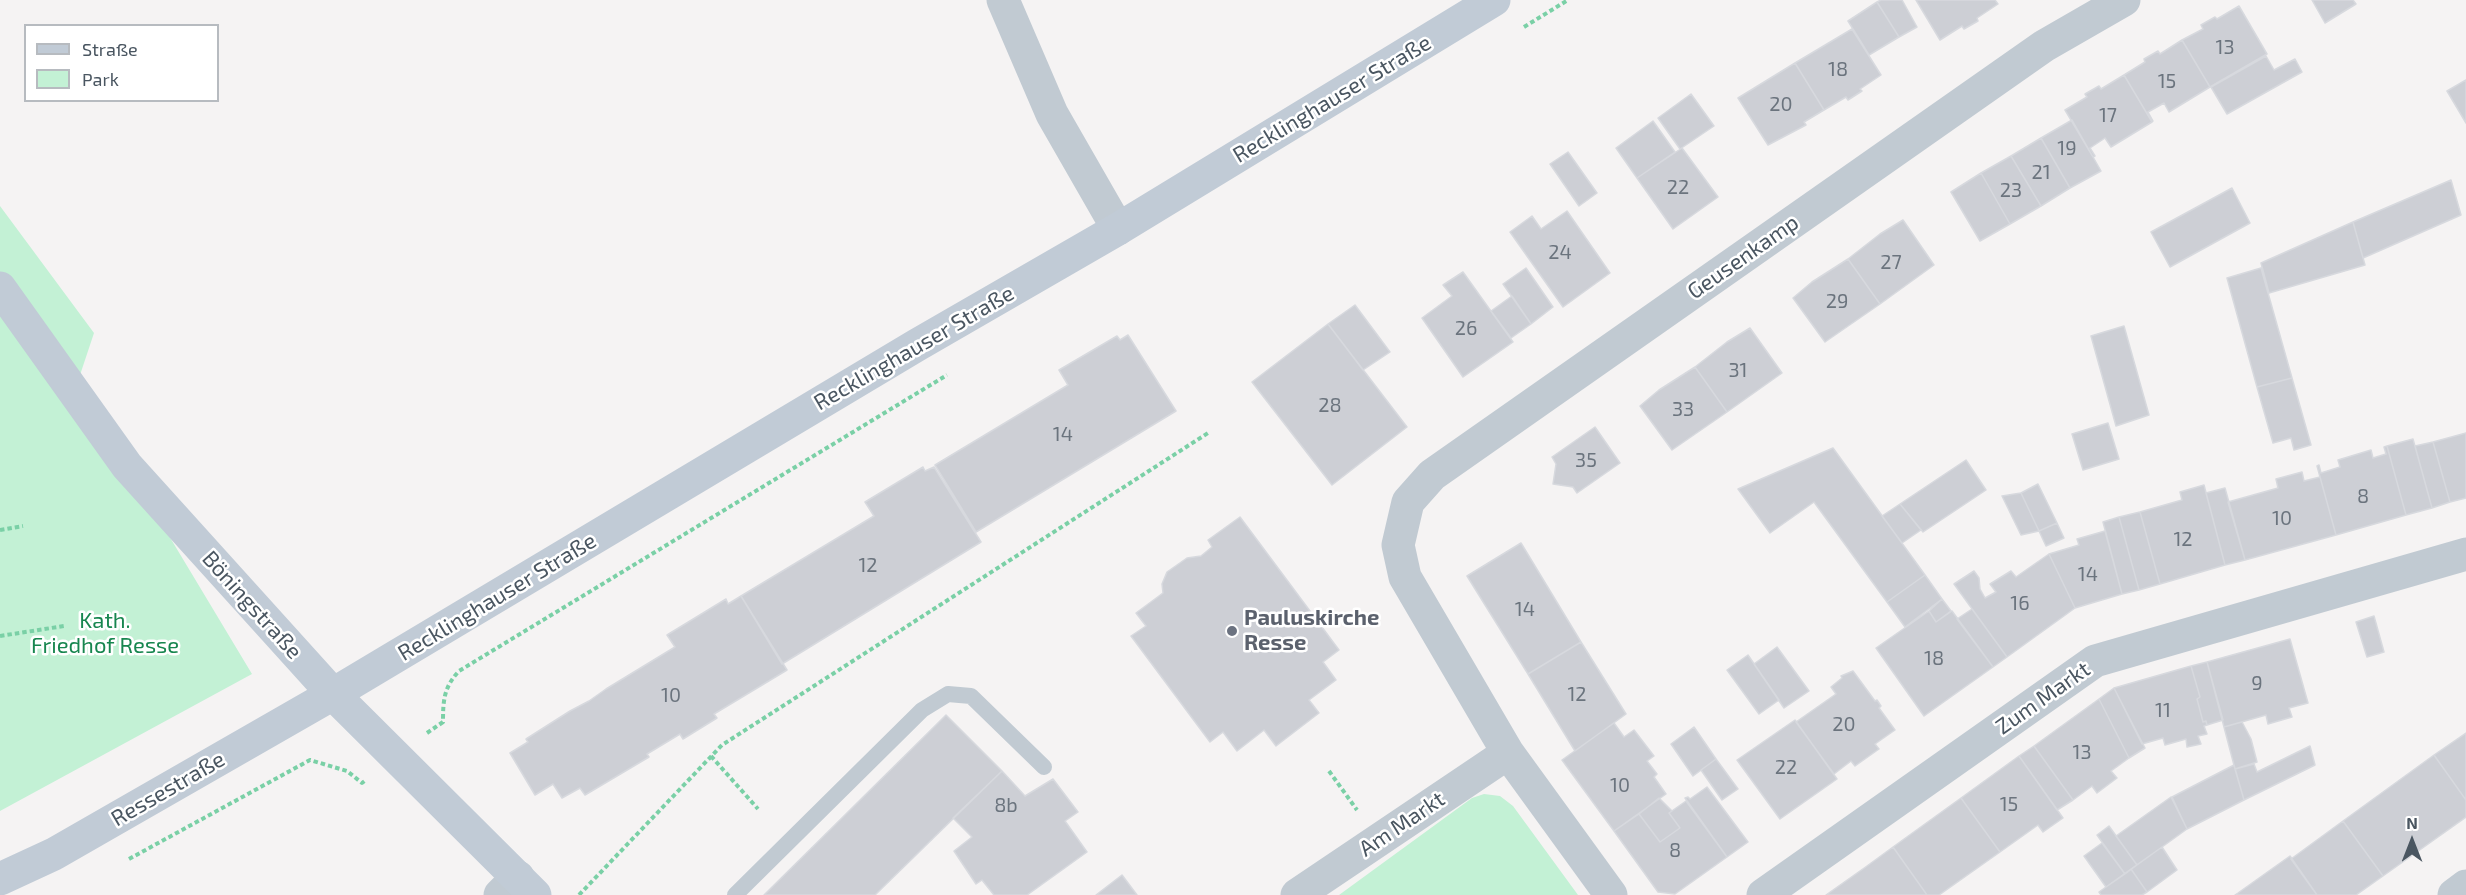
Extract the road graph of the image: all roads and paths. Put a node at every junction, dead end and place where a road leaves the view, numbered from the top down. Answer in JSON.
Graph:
{"nodes":[{"id":1,"x":1003,"y":0,"type":"edge"},
{"id":2,"x":1494,"y":0,"type":"edge"},
{"id":3,"x":1568,"y":0,"type":"edge"},
{"id":4,"x":2124,"y":0,"type":"edge"},
{"id":5,"x":1518,"y":30,"type":"dead end"},
{"id":6,"x":1118,"y":229,"type":"junction"},
{"id":7,"x":0,"y":288,"type":"edge"},
{"id":8,"x":949,"y":375,"type":"dead end"},
{"id":9,"x":1208,"y":433,"type":"dead end"},
{"id":10,"x":23,"y":526,"type":"dead end"},
{"id":11,"x":0,"y":530,"type":"edge"},
{"id":12,"x":2466,"y":554,"type":"edge"},
{"id":13,"x":64,"y":626,"type":"dead end"},
{"id":14,"x":0,"y":636,"type":"edge"},
{"id":15,"x":333,"y":694,"type":"junction"},
{"id":16,"x":1508,"y":753,"type":"junction"},
{"id":17,"x":395,"y":756,"type":"junction"},
{"id":18,"x":711,"y":756,"type":"junction"},
{"id":19,"x":1044,"y":767,"type":"dead end"},
{"id":20,"x":1329,"y":771,"type":"dead end"},
{"id":21,"x":1348,"y":798,"type":"dead end"},
{"id":22,"x":758,"y":809,"type":"dead end"},
{"id":23,"x":125,"y":861,"type":"dead end"},
{"id":24,"x":0,"y":879,"type":"edge"},
{"id":25,"x":518,"y":889,"type":"edge"},
{"id":26,"x":579,"y":895,"type":"edge"},
{"id":27,"x":735,"y":895,"type":"edge"},
{"id":28,"x":1297,"y":895,"type":"edge"},
{"id":29,"x":1611,"y":895,"type":"edge"},
{"id":30,"x":1762,"y":895,"type":"edge"}],
"edges":[{"from":1,"to":6,"type":"street"},
{"from":2,"to":6,"type":"main road","name":"Recklinghauser Straße"},
{"from":3,"to":5,"type":"path"},
{"from":4,"to":16,"type":"street","name":"Geusenkamp"},
{"from":6,"to":15,"type":"main road","name":"Recklinghauser Straße"},
{"from":7,"to":15,"type":"main road","name":"Böningstraße"},
{"from":8,"to":17,"type":"path"},
{"from":9,"to":18,"type":"path"},
{"from":10,"to":11,"type":"path"},
{"from":12,"to":30,"type":"street","name":"Zum Markt"},
{"from":13,"to":14,"type":"path"},
{"from":15,"to":17,"type":"main road","name":"Böningstraße"},
{"from":15,"to":24,"type":"main road","name":"Ressestraße"},
{"from":16,"to":28,"type":"street","name":"Am Markt"},
{"from":16,"to":29,"type":"street"},
{"from":17,"to":23,"type":"path"},
{"from":17,"to":25,"type":"main road","name":"Böningstraße"},
{"from":18,"to":22,"type":"path"},
{"from":18,"to":26,"type":"path"},
{"from":19,"to":27,"type":"lane"},
{"from":20,"to":21,"type":"path"}]}
